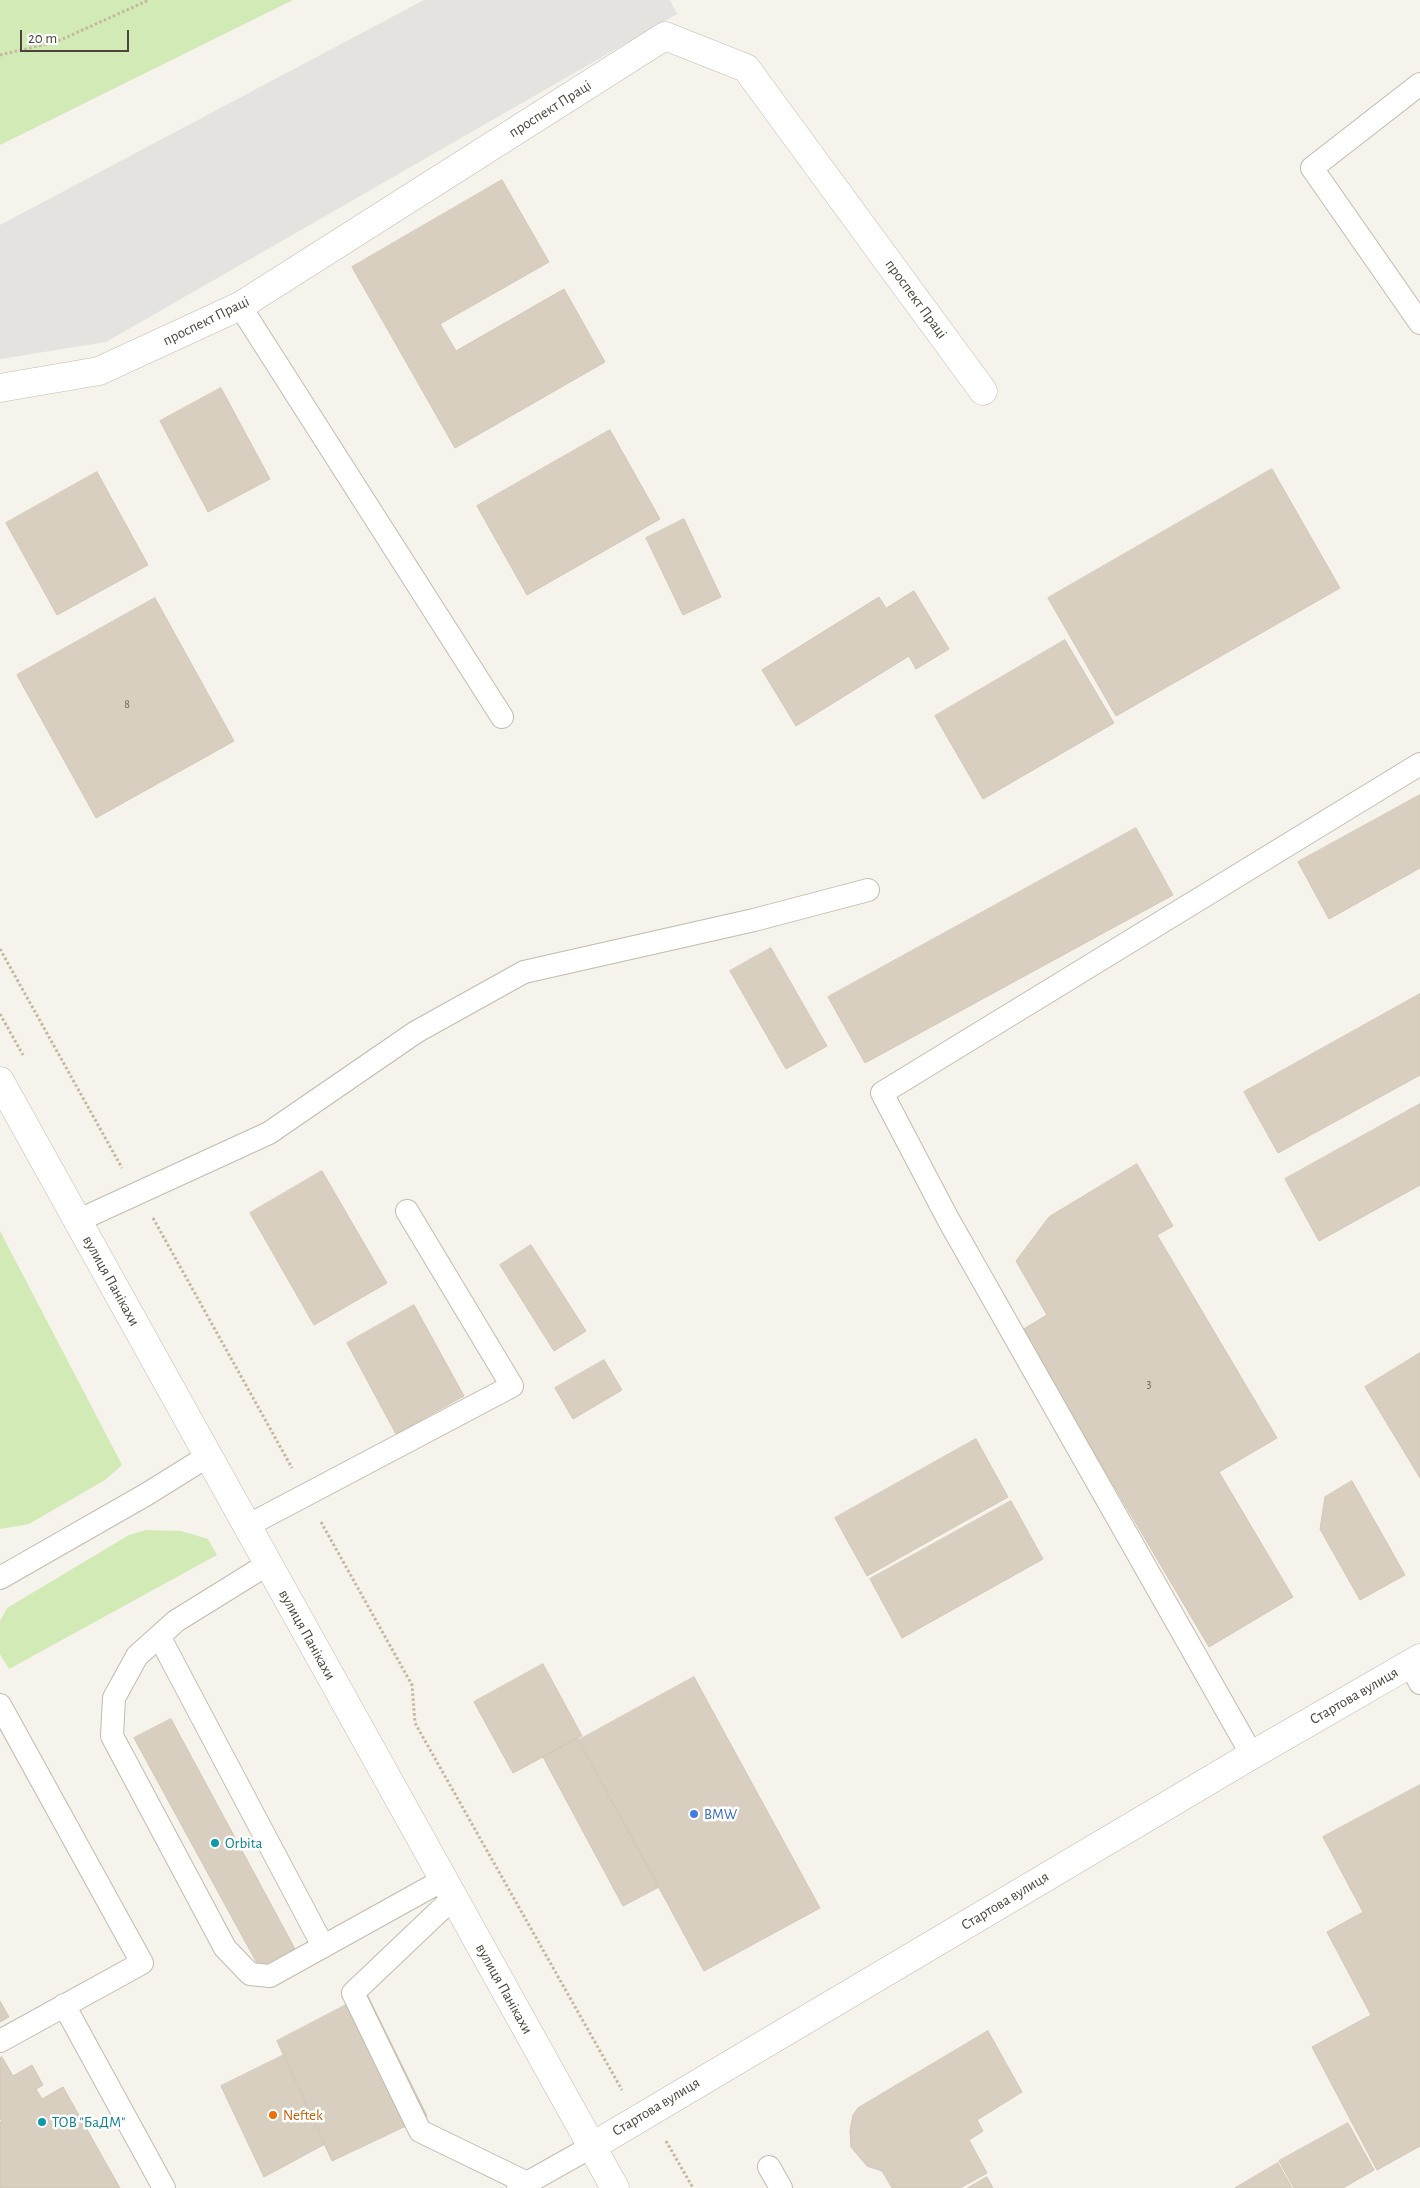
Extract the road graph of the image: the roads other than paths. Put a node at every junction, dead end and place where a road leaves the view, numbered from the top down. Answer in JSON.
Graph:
{"nodes":[{"id":1,"x":1420,"y":84,"type":"edge"},
{"id":2,"x":240,"y":306,"type":"junction"},
{"id":3,"x":1420,"y":323,"type":"edge"},
{"id":4,"x":0,"y":388,"type":"edge"},
{"id":5,"x":983,"y":390,"type":"dead end"},
{"id":6,"x":502,"y":717,"type":"dead end"},
{"id":7,"x":1420,"y":764,"type":"edge"},
{"id":8,"x":868,"y":890,"type":"dead end"},
{"id":9,"x":0,"y":1081,"type":"edge"},
{"id":10,"x":407,"y":1211,"type":"dead end"},
{"id":11,"x":77,"y":1221,"type":"junction"},
{"id":12,"x":208,"y":1456,"type":"junction"},
{"id":13,"x":247,"y":1526,"type":"junction"},
{"id":14,"x":268,"y":1564,"type":"junction"},
{"id":15,"x":0,"y":1578,"type":"edge"},
{"id":16,"x":159,"y":1636,"type":"junction"},
{"id":17,"x":1417,"y":1668,"type":"edge"},
{"id":18,"x":0,"y":1705,"type":"edge"},
{"id":19,"x":1252,"y":1755,"type":"junction"},
{"id":20,"x":448,"y":1889,"type":"junction"},
{"id":21,"x":323,"y":1946,"type":"junction"},
{"id":22,"x":64,"y":2005,"type":"junction"},
{"id":23,"x":0,"y":2041,"type":"edge"},
{"id":24,"x":591,"y":2147,"type":"junction"},
{"id":25,"x":770,"y":2167,"type":"dead end"},
{"id":26,"x":522,"y":2186,"type":"edge"},
{"id":27,"x":164,"y":2188,"type":"edge"},
{"id":28,"x":614,"y":2188,"type":"edge"},
{"id":29,"x":781,"y":2188,"type":"edge"}],
"edges":[{"from":1,"to":3,"type":"lane"},
{"from":2,"to":4,"type":"street","name":"проспект Праці"},
{"from":2,"to":5,"type":"street","name":"проспект Праці"},
{"from":2,"to":6,"type":"lane"},
{"from":7,"to":19,"type":"lane"},
{"from":8,"to":11,"type":"lane"},
{"from":9,"to":11,"type":"street","name":"вулиця Панікахи"},
{"from":10,"to":13,"type":"lane"},
{"from":11,"to":12,"type":"street","name":"вулиця Панікахи"},
{"from":12,"to":13,"type":"street","name":"вулиця Панікахи"},
{"from":12,"to":15,"type":"lane"},
{"from":13,"to":14,"type":"street","name":"вулиця Панікахи"},
{"from":14,"to":16,"type":"lane"},
{"from":14,"to":20,"type":"street","name":"вулиця Панікахи"},
{"from":16,"to":21,"type":"lane"},
{"from":16,"to":21,"type":"lane"},
{"from":17,"to":19,"type":"street","name":"Стартова вулиця"},
{"from":18,"to":22,"type":"lane"},
{"from":19,"to":24,"type":"street","name":"Стартова вулиця"},
{"from":20,"to":21,"type":"lane"},
{"from":20,"to":24,"type":"street","name":"вулиця Панікахи"},
{"from":20,"to":26,"type":"lane"},
{"from":22,"to":23,"type":"lane"},
{"from":22,"to":27,"type":"lane"},
{"from":24,"to":26,"type":"lane"},
{"from":24,"to":28,"type":"street","name":"вулиця Панікахи"},
{"from":25,"to":29,"type":"lane"}]}
